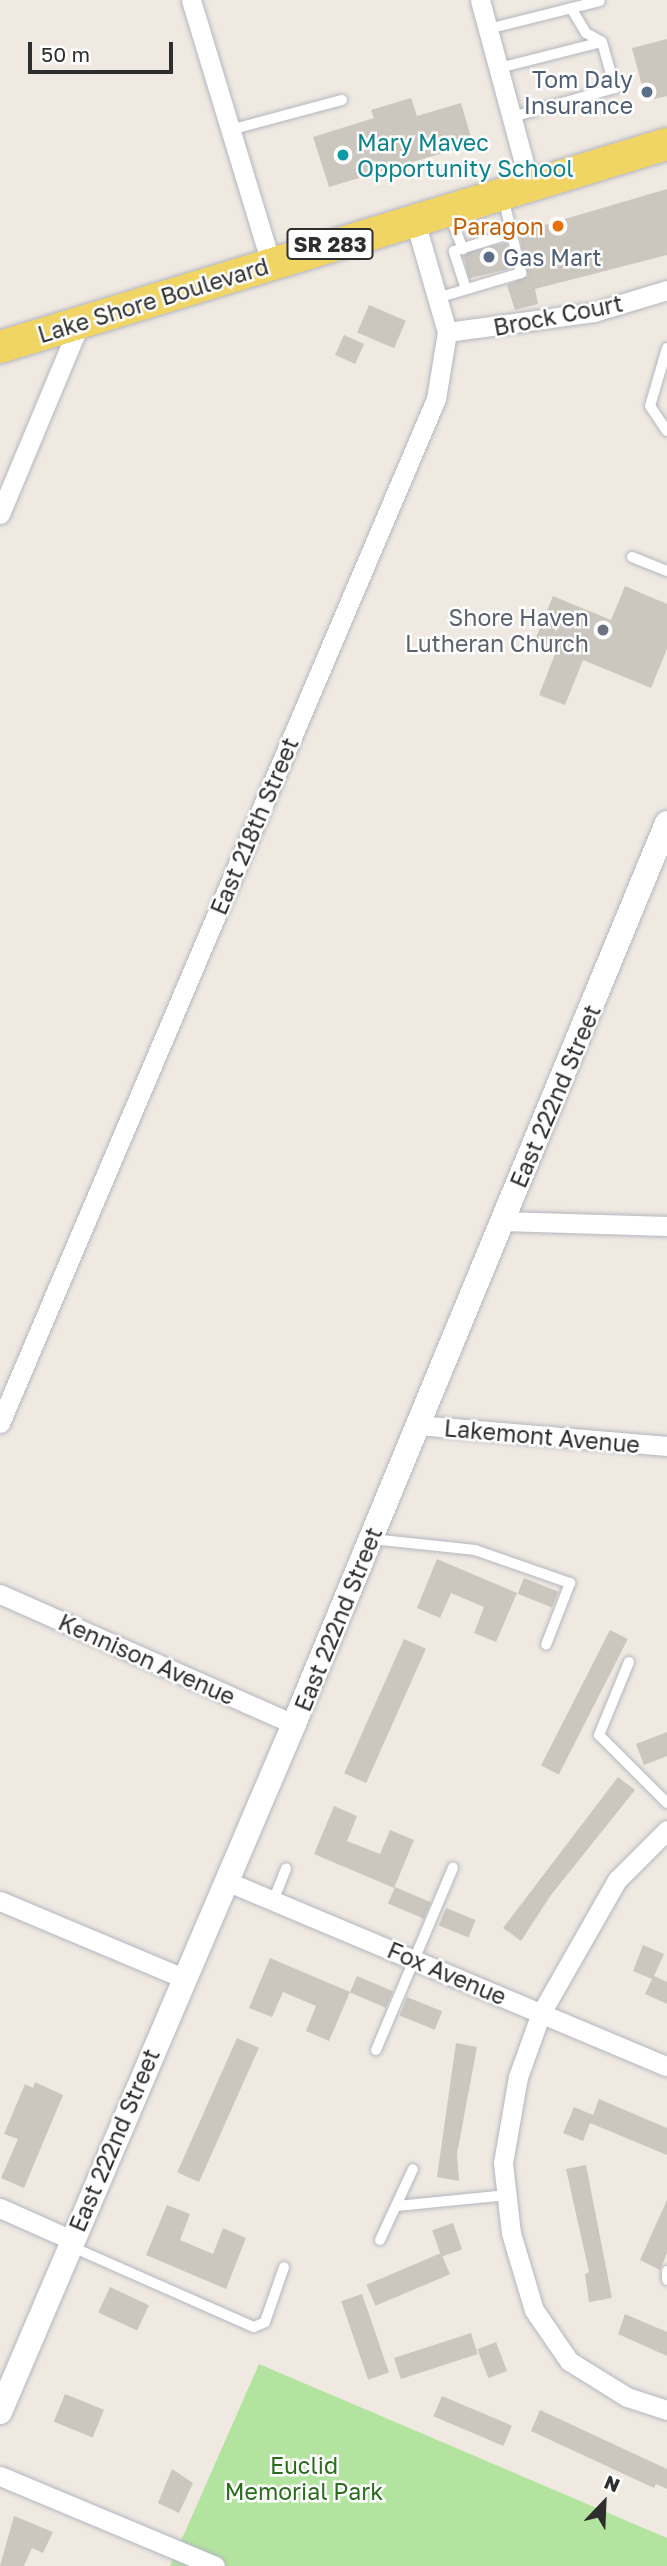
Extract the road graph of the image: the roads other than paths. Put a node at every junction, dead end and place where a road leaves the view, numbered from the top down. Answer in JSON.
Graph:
{"nodes":[{"id":1,"x":191,"y":0,"type":"edge"},
{"id":2,"x":480,"y":0,"type":"edge"},
{"id":3,"x":600,"y":1,"type":"edge"},
{"id":4,"x":571,"y":8,"type":"junction"},
{"id":5,"x":488,"y":29,"type":"junction"},
{"id":6,"x":601,"y":43,"type":"junction"},
{"id":7,"x":499,"y":68,"type":"junction"},
{"id":8,"x":342,"y":100,"type":"dead end"},
{"id":9,"x":512,"y":117,"type":"junction"},
{"id":10,"x":230,"y":130,"type":"junction"},
{"id":11,"x":667,"y":144,"type":"edge"},
{"id":12,"x":516,"y":189,"type":"junction"},
{"id":13,"x":447,"y":209,"type":"junction"},
{"id":14,"x":414,"y":218,"type":"junction"},
{"id":15,"x":512,"y":233,"type":"junction"},
{"id":16,"x":463,"y":249,"type":"junction"},
{"id":17,"x":271,"y":263,"type":"junction"},
{"id":18,"x":466,"y":289,"type":"junction"},
{"id":19,"x":667,"y":290,"type":"edge"},
{"id":20,"x":437,"y":298,"type":"junction"},
{"id":21,"x":79,"y":325,"type":"junction"},
{"id":22,"x":447,"y":332,"type":"junction"},
{"id":23,"x":0,"y":347,"type":"edge"},
{"id":24,"x":667,"y":348,"type":"edge"},
{"id":25,"x":662,"y":376,"type":"edge"},
{"id":26,"x":667,"y":431,"type":"edge"},
{"id":27,"x":0,"y":514,"type":"edge"},
{"id":28,"x":632,"y":557,"type":"dead end"},
{"id":29,"x":667,"y":572,"type":"edge"},
{"id":30,"x":667,"y":823,"type":"edge"},
{"id":31,"x":503,"y":1221,"type":"junction"},
{"id":32,"x":667,"y":1226,"type":"edge"},
{"id":33,"x":0,"y":1423,"type":"edge"},
{"id":34,"x":418,"y":1425,"type":"junction"},
{"id":35,"x":667,"y":1446,"type":"edge"},
{"id":36,"x":371,"y":1538,"type":"junction"},
{"id":37,"x":0,"y":1594,"type":"edge"},
{"id":38,"x":546,"y":1645,"type":"dead end"},
{"id":39,"x":629,"y":1662,"type":"dead end"},
{"id":40,"x":295,"y":1724,"type":"junction"},
{"id":41,"x":667,"y":1803,"type":"edge"},
{"id":42,"x":667,"y":1830,"type":"edge"},
{"id":43,"x":453,"y":1867,"type":"dead end"},
{"id":44,"x":286,"y":1869,"type":"dead end"},
{"id":45,"x":226,"y":1881,"type":"junction"},
{"id":46,"x":0,"y":1901,"type":"edge"},
{"id":47,"x":273,"y":1901,"type":"junction"},
{"id":48,"x":415,"y":1960,"type":"junction"},
{"id":49,"x":183,"y":1978,"type":"junction"},
{"id":50,"x":541,"y":2012,"type":"junction"},
{"id":51,"x":376,"y":2050,"type":"dead end"},
{"id":52,"x":667,"y":2066,"type":"edge"},
{"id":53,"x":413,"y":2169,"type":"dead end"},
{"id":54,"x":507,"y":2195,"type":"junction"},
{"id":55,"x":397,"y":2206,"type":"junction"},
{"id":56,"x":0,"y":2208,"type":"edge"},
{"id":57,"x":380,"y":2240,"type":"dead end"},
{"id":58,"x":71,"y":2242,"type":"junction"},
{"id":59,"x":284,"y":2267,"type":"dead end"},
{"id":60,"x":667,"y":2271,"type":"edge"},
{"id":61,"x":667,"y":2280,"type":"edge"},
{"id":62,"x":667,"y":2410,"type":"edge"},
{"id":63,"x":0,"y":2412,"type":"edge"},
{"id":64,"x":0,"y":2476,"type":"edge"},
{"id":65,"x":215,"y":2566,"type":"edge"}],
"edges":[{"from":1,"to":10,"type":"street"},
{"from":2,"to":5,"type":"street"},
{"from":3,"to":4,"type":"lane"},
{"from":4,"to":5,"type":"lane"},
{"from":4,"to":6,"type":"lane"},
{"from":5,"to":7,"type":"street"},
{"from":6,"to":7,"type":"lane"},
{"from":6,"to":9,"type":"lane"},
{"from":7,"to":9,"type":"street"},
{"from":8,"to":10,"type":"lane"},
{"from":9,"to":12,"type":"street"},
{"from":10,"to":17,"type":"street"},
{"from":11,"to":12,"type":"main road","name":"Lake Shore Boulevard","number":"SR 283"},
{"from":12,"to":13,"type":"main road","name":"Lake Shore Boulevard","number":"SR 283"},
{"from":12,"to":15,"type":"lane"},
{"from":13,"to":14,"type":"main road","name":"Lake Shore Boulevard","number":"SR 283"},
{"from":13,"to":16,"type":"lane"},
{"from":14,"to":17,"type":"main road","name":"Lake Shore Boulevard","number":"SR 283"},
{"from":14,"to":20,"type":"street","name":"East 218th Street"},
{"from":15,"to":16,"type":"lane"},
{"from":15,"to":18,"type":"lane"},
{"from":16,"to":18,"type":"lane"},
{"from":17,"to":21,"type":"main road","name":"Lake Shore Boulevard","number":"SR 283"},
{"from":18,"to":20,"type":"lane"},
{"from":19,"to":22,"type":"street","name":"Brock Court"},
{"from":20,"to":22,"type":"street","name":"East 218th Street"},
{"from":21,"to":23,"type":"main road","name":"Lake Shore Boulevard","number":"SR 283"},
{"from":21,"to":27,"type":"street"},
{"from":22,"to":33,"type":"street","name":"East 218th Street"},
{"from":24,"to":25,"type":"lane"},
{"from":25,"to":26,"type":"lane"},
{"from":28,"to":29,"type":"lane"},
{"from":30,"to":31,"type":"street","name":"East 222nd Street"},
{"from":31,"to":32,"type":"street"},
{"from":31,"to":34,"type":"street","name":"East 222nd Street"},
{"from":34,"to":35,"type":"street","name":"Lakemont Avenue"},
{"from":34,"to":36,"type":"street","name":"East 222nd Street"},
{"from":36,"to":38,"type":"lane"},
{"from":36,"to":40,"type":"street","name":"East 222nd Street"},
{"from":37,"to":40,"type":"street","name":"Kennison Avenue"},
{"from":39,"to":41,"type":"lane"},
{"from":40,"to":45,"type":"street","name":"East 222nd Street"},
{"from":42,"to":50,"type":"street"},
{"from":43,"to":48,"type":"lane"},
{"from":44,"to":47,"type":"lane"},
{"from":45,"to":47,"type":"street","name":"Fox Avenue"},
{"from":45,"to":49,"type":"street","name":"East 222nd Street"},
{"from":46,"to":49,"type":"street"},
{"from":47,"to":48,"type":"street","name":"Fox Avenue"},
{"from":48,"to":50,"type":"street","name":"Fox Avenue"},
{"from":48,"to":51,"type":"lane"},
{"from":49,"to":58,"type":"street","name":"East 222nd Street"},
{"from":50,"to":52,"type":"street","name":"Fox Avenue"},
{"from":50,"to":54,"type":"street"},
{"from":53,"to":55,"type":"lane"},
{"from":54,"to":55,"type":"lane"},
{"from":54,"to":62,"type":"street"},
{"from":55,"to":57,"type":"lane"},
{"from":56,"to":58,"type":"street"},
{"from":58,"to":59,"type":"lane"},
{"from":58,"to":63,"type":"street","name":"East 222nd Street"},
{"from":60,"to":61,"type":"lane"},
{"from":64,"to":65,"type":"street"}]}
